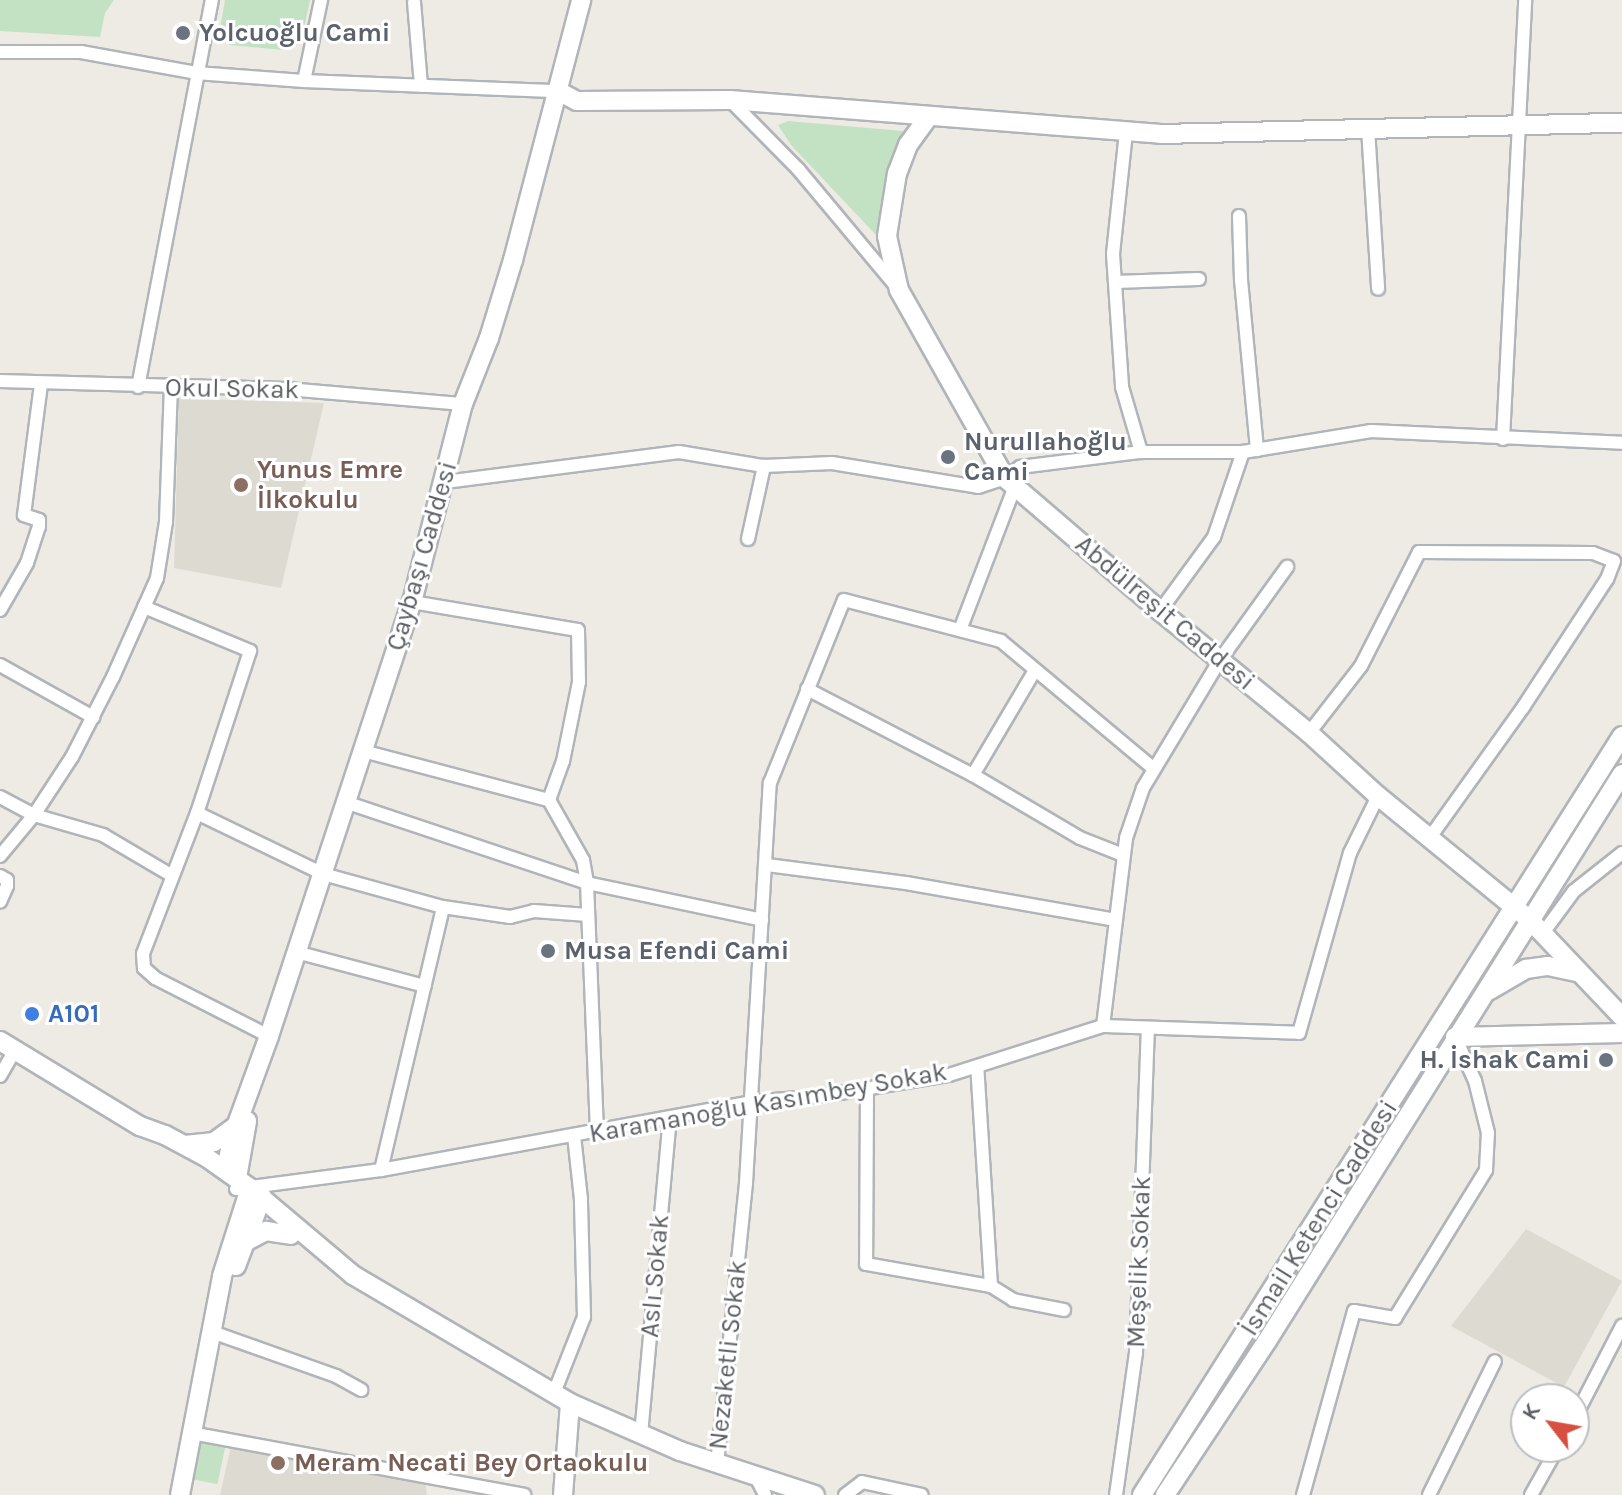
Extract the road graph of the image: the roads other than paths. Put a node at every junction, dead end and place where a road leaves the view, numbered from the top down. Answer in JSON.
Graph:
{"nodes":[{"id":1,"x":212,"y":0,"type":"edge"},
{"id":2,"x":321,"y":0,"type":"edge"},
{"id":3,"x":581,"y":0,"type":"edge"},
{"id":4,"x":1525,"y":0,"type":"edge"},
{"id":5,"x":414,"y":2,"type":"edge"},
{"id":6,"x":0,"y":52,"type":"edge"},
{"id":7,"x":196,"y":73,"type":"junction"},
{"id":8,"x":304,"y":81,"type":"junction"},
{"id":9,"x":421,"y":86,"type":"junction"},
{"id":10,"x":558,"y":91,"type":"junction"},
{"id":11,"x":730,"y":100,"type":"junction"},
{"id":12,"x":929,"y":116,"type":"junction"},
{"id":13,"x":1622,"y":123,"type":"edge"},
{"id":14,"x":1520,"y":126,"type":"junction"},
{"id":15,"x":1368,"y":128,"type":"junction"},
{"id":16,"x":1126,"y":132,"type":"junction"},
{"id":17,"x":1239,"y":216,"type":"dead end"},
{"id":18,"x":1199,"y":279,"type":"dead end"},
{"id":19,"x":1115,"y":282,"type":"junction"},
{"id":20,"x":1378,"y":289,"type":"dead end"},
{"id":21,"x":899,"y":290,"type":"junction"},
{"id":22,"x":0,"y":381,"type":"edge"},
{"id":23,"x":41,"y":384,"type":"junction"},
{"id":24,"x":138,"y":387,"type":"junction"},
{"id":25,"x":171,"y":388,"type":"junction"},
{"id":26,"x":463,"y":404,"type":"junction"},
{"id":27,"x":1503,"y":439,"type":"junction"},
{"id":28,"x":1622,"y":443,"type":"edge"},
{"id":29,"x":1257,"y":450,"type":"junction"},
{"id":30,"x":1141,"y":452,"type":"junction"},
{"id":31,"x":1243,"y":452,"type":"junction"},
{"id":32,"x":764,"y":466,"type":"junction"},
{"id":33,"x":445,"y":482,"type":"junction"},
{"id":34,"x":1010,"y":482,"type":"junction"},
{"id":35,"x":748,"y":539,"type":"dead end"},
{"id":36,"x":1287,"y":567,"type":"dead end"},
{"id":37,"x":412,"y":602,"type":"junction"},
{"id":38,"x":144,"y":607,"type":"junction"},
{"id":39,"x":0,"y":610,"type":"edge"},
{"id":40,"x":1160,"y":611,"type":"junction"},
{"id":41,"x":960,"y":630,"type":"junction"},
{"id":42,"x":1220,"y":660,"type":"junction"},
{"id":43,"x":0,"y":665,"type":"edge"},
{"id":44,"x":1035,"y":670,"type":"junction"},
{"id":45,"x":807,"y":689,"type":"junction"},
{"id":46,"x":93,"y":717,"type":"junction"},
{"id":47,"x":1309,"y":733,"type":"junction"},
{"id":48,"x":1622,"y":736,"type":"edge"},
{"id":49,"x":363,"y":751,"type":"junction"},
{"id":50,"x":1153,"y":768,"type":"junction"},
{"id":51,"x":1622,"y":774,"type":"edge"},
{"id":52,"x":973,"y":775,"type":"junction"},
{"id":53,"x":1378,"y":796,"type":"junction"},
{"id":54,"x":0,"y":797,"type":"edge"},
{"id":55,"x":549,"y":800,"type":"junction"},
{"id":56,"x":345,"y":802,"type":"junction"},
{"id":57,"x":197,"y":813,"type":"junction"},
{"id":58,"x":34,"y":815,"type":"junction"},
{"id":59,"x":1431,"y":836,"type":"junction"},
{"id":60,"x":1622,"y":853,"type":"edge"},
{"id":61,"x":1123,"y":855,"type":"junction"},
{"id":62,"x":0,"y":856,"type":"edge"},
{"id":63,"x":767,"y":865,"type":"junction"},
{"id":64,"x":323,"y":874,"type":"junction"},
{"id":65,"x":171,"y":875,"type":"junction"},
{"id":66,"x":0,"y":876,"type":"edge"},
{"id":67,"x":587,"y":883,"type":"junction"},
{"id":68,"x":0,"y":902,"type":"edge"},
{"id":69,"x":1512,"y":905,"type":"junction"},
{"id":70,"x":443,"y":907,"type":"junction"},
{"id":71,"x":588,"y":915,"type":"junction"},
{"id":72,"x":1529,"y":919,"type":"junction"},
{"id":73,"x":762,"y":920,"type":"junction"},
{"id":74,"x":1116,"y":920,"type":"junction"},
{"id":75,"x":1543,"y":933,"type":"junction"},
{"id":76,"x":296,"y":952,"type":"junction"},
{"id":77,"x":1581,"y":973,"type":"junction"},
{"id":78,"x":425,"y":986,"type":"junction"},
{"id":79,"x":1479,"y":999,"type":"junction"},
{"id":80,"x":1622,"y":1017,"type":"edge"},
{"id":81,"x":1103,"y":1026,"type":"junction"},
{"id":82,"x":1148,"y":1028,"type":"junction"},
{"id":83,"x":1622,"y":1033,"type":"edge"},
{"id":84,"x":269,"y":1036,"type":"junction"},
{"id":85,"x":1455,"y":1037,"type":"junction"},
{"id":86,"x":7,"y":1045,"type":"edge"},
{"id":87,"x":977,"y":1066,"type":"junction"},
{"id":88,"x":0,"y":1076,"type":"edge"},
{"id":89,"x":867,"y":1089,"type":"junction"},
{"id":90,"x":750,"y":1102,"type":"junction"},
{"id":91,"x":244,"y":1107,"type":"junction"},
{"id":92,"x":670,"y":1118,"type":"junction"},
{"id":93,"x":140,"y":1126,"type":"junction"},
{"id":94,"x":236,"y":1126,"type":"junction"},
{"id":95,"x":597,"y":1132,"type":"junction"},
{"id":96,"x":574,"y":1136,"type":"junction"},
{"id":97,"x":185,"y":1145,"type":"junction"},
{"id":98,"x":381,"y":1170,"type":"junction"},
{"id":99,"x":245,"y":1190,"type":"junction"},
{"id":100,"x":291,"y":1235,"type":"junction"},
{"id":101,"x":245,"y":1242,"type":"junction"},
{"id":102,"x":353,"y":1275,"type":"junction"},
{"id":103,"x":991,"y":1286,"type":"junction"},
{"id":104,"x":1064,"y":1310,"type":"dead end"},
{"id":105,"x":1622,"y":1326,"type":"edge"},
{"id":106,"x":212,"y":1332,"type":"junction"},
{"id":107,"x":1495,"y":1361,"type":"dead end"},
{"id":108,"x":1590,"y":1388,"type":"edge"},
{"id":109,"x":361,"y":1390,"type":"dead end"},
{"id":110,"x":554,"y":1393,"type":"junction"},
{"id":111,"x":570,"y":1403,"type":"junction"},
{"id":112,"x":191,"y":1433,"type":"junction"},
{"id":113,"x":641,"y":1435,"type":"junction"},
{"id":114,"x":1549,"y":1463,"type":"edge"},
{"id":115,"x":717,"y":1464,"type":"junction"},
{"id":116,"x":756,"y":1477,"type":"junction"},
{"id":117,"x":180,"y":1495,"type":"edge"},
{"id":118,"x":524,"y":1495,"type":"edge"},
{"id":119,"x":563,"y":1495,"type":"edge"},
{"id":120,"x":765,"y":1495,"type":"edge"},
{"id":121,"x":815,"y":1495,"type":"edge"},
{"id":122,"x":845,"y":1495,"type":"edge"},
{"id":123,"x":922,"y":1495,"type":"edge"},
{"id":124,"x":1116,"y":1495,"type":"edge"},
{"id":125,"x":1142,"y":1495,"type":"edge"},
{"id":126,"x":1165,"y":1495,"type":"edge"},
{"id":127,"x":1303,"y":1495,"type":"edge"},
{"id":128,"x":1429,"y":1495,"type":"edge"},
{"id":129,"x":1531,"y":1495,"type":"edge"}],
"edges":[{"from":1,"to":7,"type":"street"},
{"from":2,"to":8,"type":"street"},
{"from":3,"to":10,"type":"street","name":"Çaybaşı Caddesi"},
{"from":4,"to":14,"type":"street"},
{"from":5,"to":9,"type":"street"},
{"from":6,"to":7,"type":"street"},
{"from":7,"to":8,"type":"street"},
{"from":7,"to":24,"type":"street"},
{"from":8,"to":9,"type":"street"},
{"from":9,"to":10,"type":"street"},
{"from":10,"to":11,"type":"street"},
{"from":10,"to":26,"type":"street","name":"Çaybaşı Caddesi"},
{"from":11,"to":12,"type":"street"},
{"from":11,"to":21,"type":"street"},
{"from":12,"to":16,"type":"street"},
{"from":12,"to":21,"type":"street","name":"Abdülreşit Caddesi"},
{"from":13,"to":14,"type":"street"},
{"from":14,"to":15,"type":"street"},
{"from":14,"to":27,"type":"street"},
{"from":15,"to":16,"type":"street"},
{"from":15,"to":20,"type":"street"},
{"from":16,"to":19,"type":"street"},
{"from":17,"to":29,"type":"street"},
{"from":18,"to":19,"type":"street"},
{"from":19,"to":30,"type":"street"},
{"from":21,"to":34,"type":"street","name":"Abdülreşit Caddesi"},
{"from":22,"to":23,"type":"street","name":"Okul Sokak"},
{"from":23,"to":24,"type":"street","name":"Okul Sokak"},
{"from":23,"to":39,"type":"street"},
{"from":24,"to":25,"type":"street","name":"Okul Sokak"},
{"from":25,"to":26,"type":"street","name":"Okul Sokak"},
{"from":25,"to":38,"type":"street"},
{"from":26,"to":33,"type":"street","name":"Çaybaşı Caddesi"},
{"from":27,"to":28,"type":"street"},
{"from":27,"to":29,"type":"street"},
{"from":29,"to":31,"type":"street"},
{"from":30,"to":31,"type":"street"},
{"from":30,"to":34,"type":"street"},
{"from":31,"to":40,"type":"street"},
{"from":32,"to":33,"type":"street"},
{"from":32,"to":34,"type":"street"},
{"from":32,"to":35,"type":"street"},
{"from":33,"to":37,"type":"street","name":"Çaybaşı Caddesi"},
{"from":34,"to":40,"type":"street","name":"Abdülreşit Caddesi"},
{"from":34,"to":41,"type":"street"},
{"from":36,"to":42,"type":"street"},
{"from":37,"to":49,"type":"street","name":"Çaybaşı Caddesi"},
{"from":37,"to":55,"type":"street"},
{"from":38,"to":46,"type":"street"},
{"from":38,"to":57,"type":"street"},
{"from":40,"to":42,"type":"street","name":"Abdülreşit Caddesi"},
{"from":41,"to":44,"type":"street"},
{"from":41,"to":45,"type":"street","name":"Nezaketli Sokak"},
{"from":42,"to":47,"type":"street","name":"Abdülreşit Caddesi"},
{"from":42,"to":50,"type":"street"},
{"from":43,"to":46,"type":"street"},
{"from":44,"to":50,"type":"street"},
{"from":44,"to":52,"type":"street"},
{"from":45,"to":52,"type":"street"},
{"from":45,"to":63,"type":"street","name":"Nezaketli Sokak"},
{"from":46,"to":58,"type":"street"},
{"from":47,"to":53,"type":"street","name":"Abdülreşit Caddesi"},
{"from":47,"to":59,"type":"street"},
{"from":48,"to":69,"type":"street","name":"İsmail Ketenci Caddesi"},
{"from":49,"to":55,"type":"street"},
{"from":49,"to":56,"type":"street","name":"Çaybaşı Caddesi"},
{"from":50,"to":61,"type":"street"},
{"from":51,"to":72,"type":"street","name":"İsmail Ketenci Caddesi"},
{"from":52,"to":61,"type":"street"},
{"from":53,"to":59,"type":"street","name":"Abdülreşit Caddesi"},
{"from":53,"to":82,"type":"street","name":"Karamanoğlu Kasımbey Sokak"},
{"from":54,"to":58,"type":"street"},
{"from":55,"to":67,"type":"street"},
{"from":56,"to":64,"type":"street","name":"Çaybaşı Caddesi"},
{"from":56,"to":67,"type":"street"},
{"from":57,"to":64,"type":"street"},
{"from":57,"to":65,"type":"street"},
{"from":58,"to":62,"type":"street"},
{"from":58,"to":65,"type":"street"},
{"from":59,"to":69,"type":"street","name":"Abdülreşit Caddesi"},
{"from":60,"to":75,"type":"street"},
{"from":61,"to":74,"type":"street"},
{"from":63,"to":73,"type":"street","name":"Nezaketli Sokak"},
{"from":63,"to":74,"type":"street"},
{"from":64,"to":70,"type":"street"},
{"from":64,"to":76,"type":"street","name":"Çaybaşı Caddesi"},
{"from":65,"to":84,"type":"street"},
{"from":66,"to":68,"type":"street"},
{"from":67,"to":71,"type":"street"},
{"from":67,"to":73,"type":"street"},
{"from":69,"to":72,"type":"street","name":"Abdülreşit Caddesi"},
{"from":69,"to":125,"type":"street","name":"İsmail Ketenci Caddesi"},
{"from":70,"to":71,"type":"street"},
{"from":70,"to":78,"type":"street"},
{"from":71,"to":95,"type":"street"},
{"from":72,"to":75,"type":"street","name":"Abdülreşit Caddesi"},
{"from":72,"to":79,"type":"street","name":"İsmail Ketenci Caddesi"},
{"from":73,"to":90,"type":"street","name":"Nezaketli Sokak"},
{"from":74,"to":81,"type":"street"},
{"from":75,"to":77,"type":"street","name":"Abdülreşit Caddesi"},
{"from":76,"to":78,"type":"street"},
{"from":76,"to":84,"type":"street","name":"Çaybaşı Caddesi"},
{"from":77,"to":79,"type":"street"},
{"from":77,"to":80,"type":"street","name":"Abdülreşit Caddesi"},
{"from":78,"to":98,"type":"street"},
{"from":79,"to":85,"type":"street","name":"İsmail Ketenci Caddesi"},
{"from":81,"to":82,"type":"street","name":"Karamanoğlu Kasımbey Sokak"},
{"from":81,"to":87,"type":"street","name":"Karamanoğlu Kasımbey Sokak"},
{"from":82,"to":124,"type":"street","name":"Meşelik Sokak"},
{"from":83,"to":85,"type":"street"},
{"from":84,"to":91,"type":"street","name":"Çaybaşı Caddesi"},
{"from":85,"to":126,"type":"street","name":"İsmail Ketenci Caddesi"},
{"from":85,"to":127,"type":"street"},
{"from":86,"to":88,"type":"street"},
{"from":86,"to":93,"type":"street"},
{"from":87,"to":89,"type":"street","name":"Karamanoğlu Kasımbey Sokak"},
{"from":87,"to":103,"type":"street"},
{"from":89,"to":90,"type":"street","name":"Karamanoğlu Kasımbey Sokak"},
{"from":89,"to":103,"type":"street"},
{"from":90,"to":92,"type":"street","name":"Karamanoğlu Kasımbey Sokak"},
{"from":90,"to":115,"type":"street","name":"Nezaketli Sokak"},
{"from":91,"to":94,"type":"street","name":"Çaybaşı Caddesi"},
{"from":91,"to":99,"type":"street","name":"Çaybaşı Caddesi"},
{"from":92,"to":95,"type":"street","name":"Karamanoğlu Kasımbey Sokak"},
{"from":92,"to":113,"type":"street","name":"Aslı Sokak"},
{"from":93,"to":97,"type":"street"},
{"from":93,"to":99,"type":"street"},
{"from":94,"to":97,"type":"street"},
{"from":94,"to":99,"type":"street","name":"Çaybaşı Caddesi"},
{"from":95,"to":96,"type":"street","name":"Karamanoğlu Kasımbey Sokak"},
{"from":96,"to":98,"type":"street","name":"Karamanoğlu Kasımbey Sokak"},
{"from":96,"to":110,"type":"street"},
{"from":97,"to":99,"type":"street"},
{"from":98,"to":99,"type":"street","name":"Karamanoğlu Kasımbey Sokak"},
{"from":99,"to":100,"type":"street"},
{"from":99,"to":101,"type":"street"},
{"from":99,"to":102,"type":"street"},
{"from":99,"to":106,"type":"street"},
{"from":100,"to":101,"type":"street"},
{"from":100,"to":102,"type":"street"},
{"from":101,"to":106,"type":"street"},
{"from":102,"to":110,"type":"street"},
{"from":103,"to":104,"type":"street"},
{"from":105,"to":108,"type":"street"},
{"from":106,"to":109,"type":"street"},
{"from":106,"to":112,"type":"street"},
{"from":107,"to":128,"type":"street"},
{"from":110,"to":111,"type":"street"},
{"from":111,"to":113,"type":"street"},
{"from":111,"to":119,"type":"street"},
{"from":112,"to":117,"type":"street"},
{"from":112,"to":118,"type":"street"},
{"from":113,"to":115,"type":"street"},
{"from":114,"to":129,"type":"street"},
{"from":115,"to":116,"type":"street"},
{"from":116,"to":120,"type":"street"},
{"from":116,"to":121,"type":"street"},
{"from":122,"to":123,"type":"street"}]}
